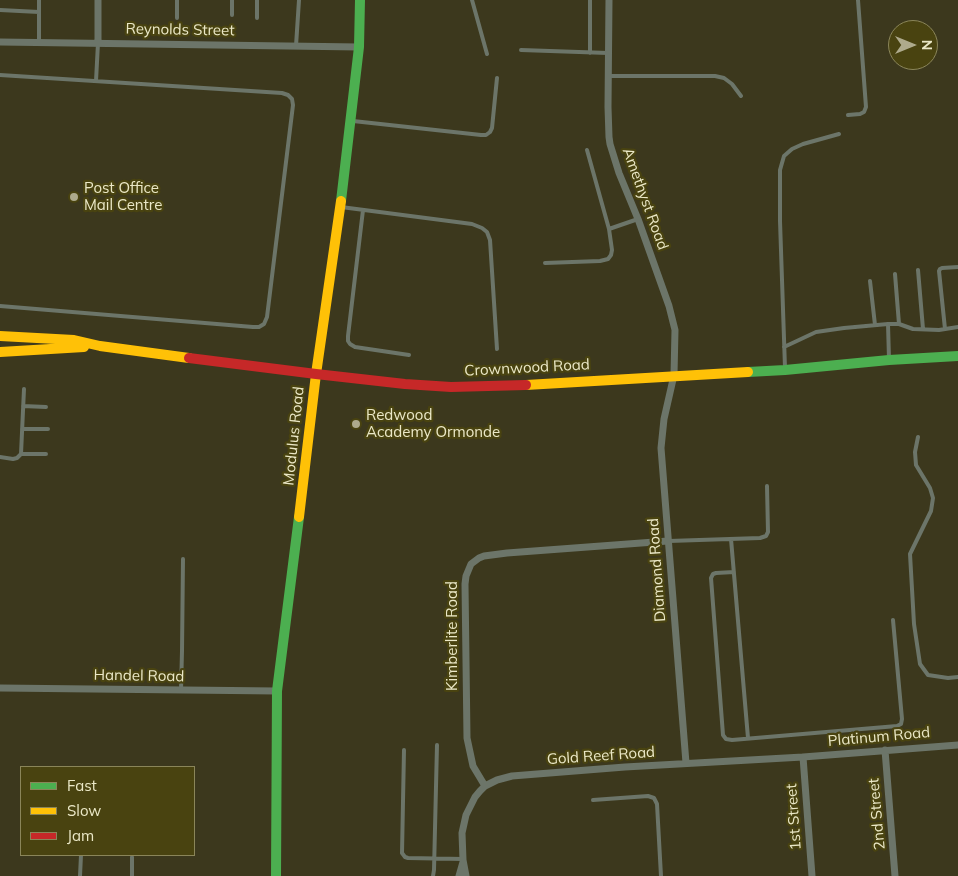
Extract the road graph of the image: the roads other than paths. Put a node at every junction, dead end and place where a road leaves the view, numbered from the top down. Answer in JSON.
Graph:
{"nodes":[{"id":1,"x":39,"y":0,"type":"edge"},
{"id":2,"x":98,"y":0,"type":"edge"},
{"id":3,"x":178,"y":0,"type":"edge"},
{"id":4,"x":232,"y":0,"type":"edge"},
{"id":5,"x":257,"y":0,"type":"edge"},
{"id":6,"x":299,"y":0,"type":"edge"},
{"id":7,"x":360,"y":0,"type":"edge"},
{"id":8,"x":472,"y":0,"type":"edge"},
{"id":9,"x":590,"y":0,"type":"edge"},
{"id":10,"x":609,"y":0,"type":"edge"},
{"id":11,"x":858,"y":0,"type":"edge"},
{"id":12,"x":0,"y":10,"type":"edge"},
{"id":13,"x":39,"y":12,"type":"junction"},
{"id":14,"x":232,"y":15,"type":"dead end"},
{"id":15,"x":177,"y":18,"type":"dead end"},
{"id":16,"x":257,"y":18,"type":"dead end"},
{"id":17,"x":0,"y":42,"type":"edge"},
{"id":18,"x":39,"y":42,"type":"junction"},
{"id":19,"x":98,"y":43,"type":"junction"},
{"id":20,"x":296,"y":46,"type":"junction"},
{"id":21,"x":359,"y":47,"type":"junction"},
{"id":22,"x":521,"y":50,"type":"dead end"},
{"id":23,"x":590,"y":53,"type":"junction"},
{"id":24,"x":608,"y":53,"type":"junction"},
{"id":25,"x":486,"y":54,"type":"dead end"},
{"id":26,"x":0,"y":75,"type":"edge"},
{"id":27,"x":608,"y":76,"type":"junction"},
{"id":28,"x":497,"y":78,"type":"dead end"},
{"id":29,"x":96,"y":81,"type":"junction"},
{"id":30,"x":741,"y":96,"type":"dead end"},
{"id":31,"x":848,"y":115,"type":"dead end"},
{"id":32,"x":351,"y":121,"type":"junction"},
{"id":33,"x":839,"y":134,"type":"dead end"},
{"id":34,"x":587,"y":150,"type":"dead end"},
{"id":35,"x":340,"y":207,"type":"junction"},
{"id":36,"x":363,"y":210,"type":"junction"},
{"id":37,"x":638,"y":219,"type":"junction"},
{"id":38,"x":609,"y":229,"type":"junction"},
{"id":39,"x":545,"y":263,"type":"dead end"},
{"id":40,"x":958,"y":266,"type":"edge"},
{"id":41,"x":918,"y":270,"type":"dead end"},
{"id":42,"x":895,"y":274,"type":"dead end"},
{"id":43,"x":870,"y":281,"type":"dead end"},
{"id":44,"x":0,"y":306,"type":"edge"},
{"id":45,"x":888,"y":324,"type":"junction"},
{"id":46,"x":899,"y":324,"type":"junction"},
{"id":47,"x":875,"y":325,"type":"junction"},
{"id":48,"x":958,"y":327,"type":"edge"},
{"id":49,"x":923,"y":329,"type":"junction"},
{"id":50,"x":945,"y":329,"type":"junction"},
{"id":51,"x":0,"y":336,"type":"edge"},
{"id":52,"x":100,"y":346,"type":"junction"},
{"id":53,"x":784,"y":347,"type":"junction"},
{"id":54,"x":498,"y":350,"type":"dead end"},
{"id":55,"x":0,"y":352,"type":"edge"},
{"id":56,"x":409,"y":355,"type":"dead end"},
{"id":57,"x":958,"y":356,"type":"edge"},
{"id":58,"x":889,"y":360,"type":"junction"},
{"id":59,"x":785,"y":370,"type":"junction"},
{"id":60,"x":316,"y":374,"type":"junction"},
{"id":61,"x":674,"y":375,"type":"junction"},
{"id":62,"x":24,"y":390,"type":"dead end"},
{"id":63,"x":23,"y":406,"type":"junction"},
{"id":64,"x":46,"y":407,"type":"dead end"},
{"id":65,"x":22,"y":428,"type":"junction"},
{"id":66,"x":48,"y":429,"type":"dead end"},
{"id":67,"x":918,"y":437,"type":"dead end"},
{"id":68,"x":21,"y":454,"type":"junction"},
{"id":69,"x":46,"y":454,"type":"dead end"},
{"id":70,"x":0,"y":458,"type":"edge"},
{"id":71,"x":766,"y":486,"type":"dead end"},
{"id":72,"x":731,"y":539,"type":"junction"},
{"id":73,"x":668,"y":541,"type":"junction"},
{"id":74,"x":183,"y":559,"type":"dead end"},
{"id":75,"x":734,"y":572,"type":"junction"},
{"id":76,"x":893,"y":620,"type":"dead end"},
{"id":77,"x":958,"y":677,"type":"edge"},
{"id":78,"x":0,"y":687,"type":"edge"},
{"id":79,"x":180,"y":690,"type":"junction"},
{"id":80,"x":277,"y":691,"type":"junction"},
{"id":81,"x":748,"y":738,"type":"junction"},
{"id":82,"x":437,"y":744,"type":"dead end"},
{"id":83,"x":958,"y":744,"type":"edge"},
{"id":84,"x":404,"y":750,"type":"dead end"},
{"id":85,"x":885,"y":750,"type":"junction"},
{"id":86,"x":803,"y":757,"type":"junction"},
{"id":87,"x":686,"y":763,"type":"junction"},
{"id":88,"x":485,"y":786,"type":"junction"},
{"id":89,"x":593,"y":800,"type":"dead end"},
{"id":90,"x":81,"y":856,"type":"edge"},
{"id":91,"x":132,"y":857,"type":"dead end"},
{"id":92,"x":434,"y":859,"type":"junction"},
{"id":93,"x":463,"y":860,"type":"junction"},
{"id":94,"x":80,"y":876,"type":"edge"},
{"id":95,"x":132,"y":876,"type":"edge"},
{"id":96,"x":276,"y":876,"type":"edge"},
{"id":97,"x":433,"y":876,"type":"edge"},
{"id":98,"x":459,"y":876,"type":"edge"},
{"id":99,"x":466,"y":876,"type":"edge"},
{"id":100,"x":661,"y":876,"type":"edge"},
{"id":101,"x":812,"y":876,"type":"edge"},
{"id":102,"x":895,"y":876,"type":"edge"}],
"edges":[{"from":1,"to":13,"type":"lane"},
{"from":2,"to":19,"type":"street"},
{"from":3,"to":15,"type":"lane"},
{"from":4,"to":14,"type":"lane"},
{"from":5,"to":16,"type":"lane"},
{"from":6,"to":20,"type":"lane"},
{"from":7,"to":21,"type":"main road","name":"Modulus Road"},
{"from":8,"to":25,"type":"lane"},
{"from":9,"to":23,"type":"lane"},
{"from":10,"to":24,"type":"street","name":"Amethyst Road"},
{"from":11,"to":31,"type":"lane"},
{"from":12,"to":13,"type":"lane"},
{"from":13,"to":18,"type":"lane"},
{"from":17,"to":18,"type":"street","name":"Reynolds Street"},
{"from":18,"to":19,"type":"street","name":"Reynolds Street"},
{"from":19,"to":20,"type":"street","name":"Reynolds Street"},
{"from":19,"to":29,"type":"lane"},
{"from":20,"to":21,"type":"street","name":"Reynolds Street"},
{"from":21,"to":32,"type":"main road","name":"Modulus Road"},
{"from":22,"to":23,"type":"lane"},
{"from":23,"to":24,"type":"lane"},
{"from":24,"to":27,"type":"street","name":"Amethyst Road"},
{"from":26,"to":29,"type":"lane"},
{"from":27,"to":30,"type":"lane"},
{"from":27,"to":37,"type":"street","name":"Amethyst Road"},
{"from":28,"to":32,"type":"lane"},
{"from":29,"to":44,"type":"lane"},
{"from":32,"to":35,"type":"main road","name":"Modulus Road"},
{"from":33,"to":53,"type":"lane"},
{"from":34,"to":38,"type":"lane"},
{"from":35,"to":36,"type":"lane"},
{"from":35,"to":60,"type":"main road","name":"Modulus Road"},
{"from":36,"to":54,"type":"lane"},
{"from":36,"to":56,"type":"lane"},
{"from":37,"to":38,"type":"lane"},
{"from":37,"to":61,"type":"street","name":"Amethyst Road"},
{"from":38,"to":39,"type":"lane"},
{"from":40,"to":50,"type":"lane"},
{"from":41,"to":49,"type":"lane"},
{"from":42,"to":46,"type":"lane"},
{"from":43,"to":47,"type":"lane"},
{"from":45,"to":46,"type":"lane"},
{"from":45,"to":47,"type":"lane"},
{"from":45,"to":58,"type":"lane"},
{"from":46,"to":49,"type":"lane"},
{"from":47,"to":53,"type":"lane"},
{"from":48,"to":50,"type":"lane"},
{"from":49,"to":50,"type":"lane"},
{"from":51,"to":52,"type":"main road","name":"Crownwood Road"},
{"from":52,"to":55,"type":"main road","name":"Crownwood Road"},
{"from":52,"to":60,"type":"main road","name":"Crownwood Road"},
{"from":53,"to":59,"type":"lane"},
{"from":57,"to":58,"type":"main road","name":"Crownwood Road"},
{"from":58,"to":59,"type":"main road","name":"Crownwood Road"},
{"from":59,"to":61,"type":"main road","name":"Crownwood Road"},
{"from":60,"to":61,"type":"main road","name":"Crownwood Road"},
{"from":60,"to":80,"type":"main road","name":"Modulus Road"},
{"from":61,"to":73,"type":"street","name":"Diamond Road"},
{"from":62,"to":63,"type":"lane"},
{"from":63,"to":64,"type":"lane"},
{"from":63,"to":65,"type":"lane"},
{"from":65,"to":66,"type":"lane"},
{"from":65,"to":68,"type":"lane"},
{"from":67,"to":77,"type":"lane"},
{"from":68,"to":69,"type":"lane"},
{"from":68,"to":70,"type":"lane"},
{"from":71,"to":72,"type":"lane"},
{"from":72,"to":73,"type":"lane"},
{"from":72,"to":75,"type":"lane"},
{"from":73,"to":87,"type":"street","name":"Diamond Road"},
{"from":73,"to":88,"type":"street","name":"Kimberlite Road"},
{"from":74,"to":79,"type":"lane"},
{"from":75,"to":81,"type":"lane"},
{"from":75,"to":81,"type":"lane"},
{"from":76,"to":81,"type":"lane"},
{"from":78,"to":79,"type":"street","name":"Handel Road"},
{"from":79,"to":80,"type":"street","name":"Handel Road"},
{"from":80,"to":96,"type":"main road","name":"Modulus Road"},
{"from":82,"to":92,"type":"lane"},
{"from":83,"to":85,"type":"street","name":"Platinum Road"},
{"from":84,"to":92,"type":"lane"},
{"from":85,"to":86,"type":"street","name":"Platinum Road"},
{"from":85,"to":102,"type":"street","name":"2nd Street"},
{"from":86,"to":87,"type":"street","name":"Gold Reef Road"},
{"from":86,"to":101,"type":"street","name":"1st Street"},
{"from":87,"to":88,"type":"street","name":"Gold Reef Road"},
{"from":88,"to":93,"type":"street"},
{"from":89,"to":100,"type":"lane"},
{"from":90,"to":94,"type":"lane"},
{"from":91,"to":95,"type":"lane"},
{"from":92,"to":93,"type":"lane"},
{"from":92,"to":97,"type":"lane"},
{"from":93,"to":98,"type":"street"},
{"from":93,"to":99,"type":"street"}]}
